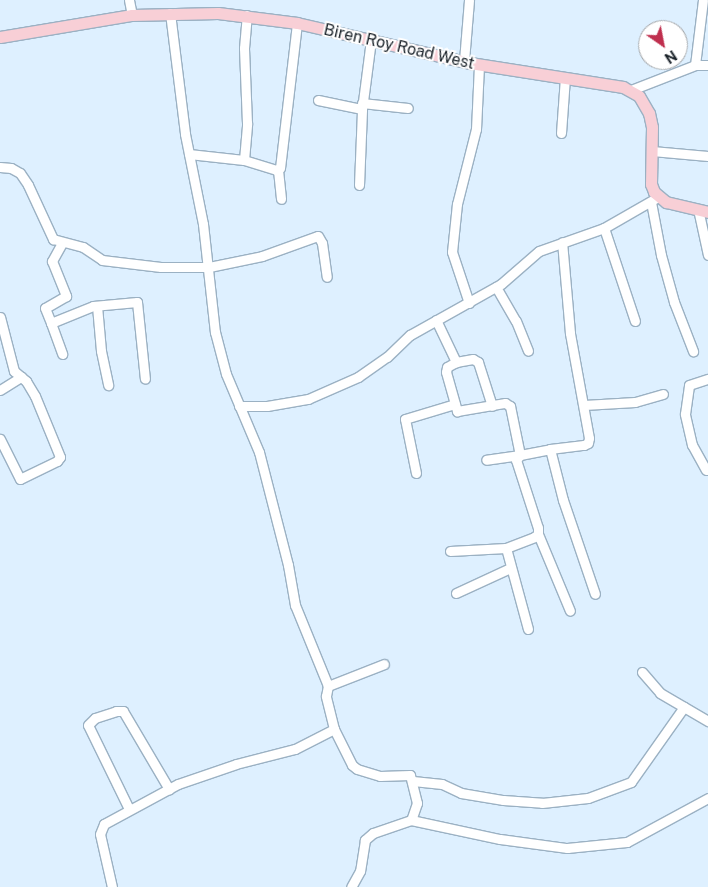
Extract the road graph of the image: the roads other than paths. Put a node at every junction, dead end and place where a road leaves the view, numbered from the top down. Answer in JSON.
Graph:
{"nodes":[{"id":1,"x":128,"y":0,"type":"edge"},
{"id":2,"x":469,"y":0,"type":"edge"},
{"id":3,"x":703,"y":0,"type":"edge"},
{"id":4,"x":170,"y":13,"type":"junction"},
{"id":5,"x":132,"y":15,"type":"junction"},
{"id":6,"x":247,"y":15,"type":"junction"},
{"id":7,"x":297,"y":23,"type":"junction"},
{"id":8,"x":0,"y":37,"type":"edge"},
{"id":9,"x":370,"y":40,"type":"junction"},
{"id":10,"x":464,"y":61,"type":"junction"},
{"id":11,"x":479,"y":65,"type":"junction"},
{"id":12,"x":696,"y":65,"type":"junction"},
{"id":13,"x":708,"y":66,"type":"edge"},
{"id":14,"x":565,"y":77,"type":"junction"},
{"id":15,"x":631,"y":90,"type":"junction"},
{"id":16,"x":318,"y":100,"type":"dead end"},
{"id":17,"x":362,"y":106,"type":"junction"},
{"id":18,"x":408,"y":108,"type":"dead end"},
{"id":19,"x":561,"y":133,"type":"dead end"},
{"id":20,"x":652,"y":151,"type":"junction"},
{"id":21,"x":189,"y":154,"type":"junction"},
{"id":22,"x":708,"y":156,"type":"edge"},
{"id":23,"x":244,"y":160,"type":"junction"},
{"id":24,"x":0,"y":167,"type":"edge"},
{"id":25,"x":278,"y":170,"type":"junction"},
{"id":26,"x":359,"y":185,"type":"dead end"},
{"id":27,"x":281,"y":199,"type":"dead end"},
{"id":28,"x":654,"y":200,"type":"junction"},
{"id":29,"x":703,"y":211,"type":"edge"},
{"id":30,"x":604,"y":228,"type":"junction"},
{"id":31,"x":562,"y":242,"type":"junction"},
{"id":32,"x":62,"y":243,"type":"junction"},
{"id":33,"x":708,"y":255,"type":"edge"},
{"id":34,"x":208,"y":267,"type":"junction"},
{"id":35,"x":327,"y":277,"type":"dead end"},
{"id":36,"x":496,"y":287,"type":"junction"},
{"id":37,"x":469,"y":303,"type":"junction"},
{"id":38,"x":97,"y":306,"type":"junction"},
{"id":39,"x":0,"y":317,"type":"edge"},
{"id":40,"x":436,"y":320,"type":"junction"},
{"id":41,"x":635,"y":321,"type":"dead end"},
{"id":42,"x":51,"y":323,"type":"junction"},
{"id":43,"x":528,"y":351,"type":"dead end"},
{"id":44,"x":693,"y":351,"type":"dead end"},
{"id":45,"x":62,"y":354,"type":"dead end"},
{"id":46,"x":456,"y":362,"type":"junction"},
{"id":47,"x":20,"y":377,"type":"junction"},
{"id":48,"x":708,"y":378,"type":"edge"},
{"id":49,"x":145,"y":379,"type":"dead end"},
{"id":50,"x":108,"y":385,"type":"dead end"},
{"id":51,"x":0,"y":390,"type":"edge"},
{"id":52,"x":663,"y":394,"type":"dead end"},
{"id":53,"x":455,"y":404,"type":"junction"},
{"id":54,"x":584,"y":405,"type":"junction"},
{"id":55,"x":239,"y":406,"type":"junction"},
{"id":56,"x":492,"y":406,"type":"junction"},
{"id":57,"x":0,"y":439,"type":"edge"},
{"id":58,"x":550,"y":449,"type":"junction"},
{"id":59,"x":520,"y":455,"type":"junction"},
{"id":60,"x":486,"y":460,"type":"dead end"},
{"id":61,"x":706,"y":470,"type":"dead end"},
{"id":62,"x":416,"y":472,"type":"dead end"},
{"id":63,"x":538,"y":534,"type":"junction"},
{"id":64,"x":506,"y":548,"type":"junction"},
{"id":65,"x":450,"y":551,"type":"dead end"},
{"id":66,"x":510,"y":568,"type":"junction"},
{"id":67,"x":456,"y":593,"type":"dead end"},
{"id":68,"x":595,"y":594,"type":"dead end"},
{"id":69,"x":570,"y":611,"type":"dead end"},
{"id":70,"x":528,"y":629,"type":"dead end"},
{"id":71,"x":384,"y":664,"type":"dead end"},
{"id":72,"x":642,"y":672,"type":"dead end"},
{"id":73,"x":328,"y":686,"type":"junction"},
{"id":74,"x":684,"y":707,"type":"junction"},
{"id":75,"x":708,"y":721,"type":"edge"},
{"id":76,"x":334,"y":729,"type":"junction"},
{"id":77,"x":413,"y":781,"type":"junction"},
{"id":78,"x":169,"y":789,"type":"junction"},
{"id":79,"x":708,"y":798,"type":"edge"},
{"id":80,"x":129,"y":809,"type":"junction"},
{"id":81,"x":411,"y":820,"type":"junction"},
{"id":82,"x":112,"y":887,"type":"edge"},
{"id":83,"x":351,"y":887,"type":"edge"}],
"edges":[{"from":1,"to":5,"type":"street"},
{"from":2,"to":10,"type":"street"},
{"from":3,"to":12,"type":"street"},
{"from":4,"to":5,"type":"main road","name":"Biren Roy Road West"},
{"from":4,"to":6,"type":"main road","name":"Biren Roy Road West"},
{"from":4,"to":21,"type":"street"},
{"from":5,"to":8,"type":"main road","name":"Biren Roy Road West"},
{"from":6,"to":7,"type":"main road","name":"Biren Roy Road West"},
{"from":6,"to":23,"type":"street"},
{"from":7,"to":9,"type":"main road","name":"Biren Roy Road West"},
{"from":7,"to":25,"type":"street"},
{"from":9,"to":10,"type":"main road","name":"Biren Roy Road West"},
{"from":9,"to":17,"type":"street"},
{"from":10,"to":11,"type":"main road","name":"Biren Roy Road West"},
{"from":11,"to":14,"type":"main road","name":"Biren Roy Road West"},
{"from":11,"to":37,"type":"street"},
{"from":12,"to":13,"type":"street"},
{"from":12,"to":15,"type":"street"},
{"from":14,"to":15,"type":"main road","name":"Biren Roy Road West"},
{"from":14,"to":19,"type":"street"},
{"from":15,"to":20,"type":"main road"},
{"from":16,"to":17,"type":"street"},
{"from":17,"to":18,"type":"street"},
{"from":17,"to":26,"type":"street"},
{"from":20,"to":22,"type":"street"},
{"from":20,"to":28,"type":"main road"},
{"from":21,"to":23,"type":"street"},
{"from":21,"to":34,"type":"street"},
{"from":23,"to":25,"type":"street"},
{"from":24,"to":32,"type":"street"},
{"from":25,"to":27,"type":"street"},
{"from":28,"to":29,"type":"main road"},
{"from":28,"to":30,"type":"street"},
{"from":28,"to":44,"type":"street"},
{"from":29,"to":33,"type":"street"},
{"from":30,"to":31,"type":"street"},
{"from":30,"to":41,"type":"street"},
{"from":31,"to":36,"type":"street"},
{"from":31,"to":54,"type":"street"},
{"from":32,"to":34,"type":"street"},
{"from":32,"to":42,"type":"street"},
{"from":34,"to":35,"type":"street"},
{"from":34,"to":55,"type":"street"},
{"from":36,"to":37,"type":"street"},
{"from":36,"to":43,"type":"street"},
{"from":37,"to":40,"type":"street"},
{"from":38,"to":42,"type":"street"},
{"from":38,"to":49,"type":"street"},
{"from":38,"to":50,"type":"street"},
{"from":39,"to":47,"type":"street"},
{"from":40,"to":46,"type":"street"},
{"from":40,"to":55,"type":"street"},
{"from":42,"to":45,"type":"street"},
{"from":46,"to":53,"type":"street"},
{"from":46,"to":56,"type":"street"},
{"from":47,"to":51,"type":"street"},
{"from":47,"to":57,"type":"street"},
{"from":48,"to":61,"type":"street"},
{"from":52,"to":54,"type":"street"},
{"from":53,"to":56,"type":"street"},
{"from":53,"to":62,"type":"street"},
{"from":54,"to":58,"type":"street"},
{"from":55,"to":73,"type":"street"},
{"from":56,"to":59,"type":"street"},
{"from":58,"to":59,"type":"street"},
{"from":58,"to":68,"type":"street"},
{"from":59,"to":60,"type":"street"},
{"from":59,"to":63,"type":"street"},
{"from":63,"to":64,"type":"street"},
{"from":63,"to":69,"type":"street"},
{"from":64,"to":65,"type":"street"},
{"from":64,"to":66,"type":"street"},
{"from":66,"to":67,"type":"street"},
{"from":66,"to":70,"type":"street"},
{"from":71,"to":73,"type":"street"},
{"from":72,"to":74,"type":"street"},
{"from":73,"to":76,"type":"street"},
{"from":74,"to":75,"type":"street"},
{"from":74,"to":77,"type":"street"},
{"from":76,"to":77,"type":"street"},
{"from":76,"to":78,"type":"street"},
{"from":77,"to":81,"type":"street"},
{"from":78,"to":80,"type":"street"},
{"from":78,"to":80,"type":"street"},
{"from":79,"to":81,"type":"street"},
{"from":80,"to":82,"type":"street"},
{"from":81,"to":83,"type":"street"}]}
